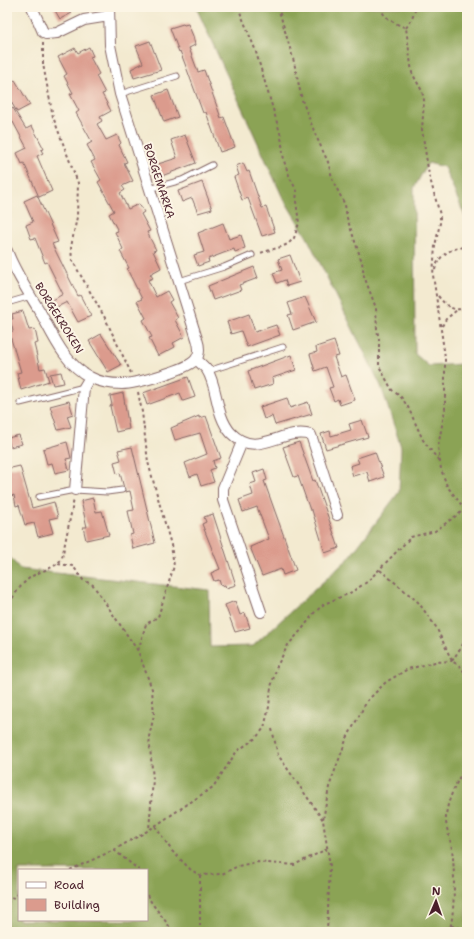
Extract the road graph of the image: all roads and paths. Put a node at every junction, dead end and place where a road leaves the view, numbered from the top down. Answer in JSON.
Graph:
{"nodes":[{"id":1,"x":32,"y":7,"type":"edge"},
{"id":2,"x":238,"y":7,"type":"edge"},
{"id":3,"x":278,"y":7,"type":"edge"},
{"id":4,"x":380,"y":7,"type":"edge"},
{"id":5,"x":416,"y":7,"type":"edge"},
{"id":6,"x":463,"y":7,"type":"edge"},
{"id":7,"x":109,"y":12,"type":"edge"},
{"id":8,"x":467,"y":22,"type":"edge"},
{"id":9,"x":406,"y":28,"type":"junction"},
{"id":10,"x":46,"y":34,"type":"junction"},
{"id":11,"x":177,"y":76,"type":"dead end"},
{"id":12,"x":120,"y":94,"type":"junction"},
{"id":13,"x":212,"y":165,"type":"dead end"},
{"id":14,"x":149,"y":189,"type":"junction"},
{"id":15,"x":467,"y":247,"type":"edge"},
{"id":16,"x":7,"y":251,"type":"edge"},
{"id":17,"x":252,"y":255,"type":"joint"},
{"id":18,"x":434,"y":275,"type":"junction"},
{"id":19,"x":179,"y":281,"type":"junction"},
{"id":20,"x":438,"y":295,"type":"junction"},
{"id":21,"x":31,"y":296,"type":"junction"},
{"id":22,"x":7,"y":303,"type":"edge"},
{"id":23,"x":467,"y":308,"type":"edge"},
{"id":24,"x":457,"y":310,"type":"junction"},
{"id":25,"x":442,"y":327,"type":"junction"},
{"id":26,"x":283,"y":347,"type":"dead end"},
{"id":27,"x":196,"y":359,"type":"junction"},
{"id":28,"x":208,"y":371,"type":"junction"},
{"id":29,"x":90,"y":377,"type":"junction"},
{"id":30,"x":135,"y":382,"type":"junction"},
{"id":31,"x":84,"y":387,"type":"junction"},
{"id":32,"x":20,"y":402,"type":"dead end"},
{"id":33,"x":242,"y":442,"type":"junction"},
{"id":34,"x":440,"y":463,"type":"junction"},
{"id":35,"x":75,"y":490,"type":"junction"},
{"id":36,"x":122,"y":490,"type":"dead end"},
{"id":37,"x":39,"y":496,"type":"dead end"},
{"id":38,"x":466,"y":508,"type":"edge"},
{"id":39,"x":467,"y":512,"type":"edge"},
{"id":40,"x":337,"y":515,"type":"dead end"},
{"id":41,"x":58,"y":564,"type":"junction"},
{"id":42,"x":380,"y":570,"type":"junction"},
{"id":43,"x":7,"y":609,"type":"edge"},
{"id":44,"x":261,"y":612,"type":"dead end"},
{"id":45,"x":467,"y":638,"type":"edge"},
{"id":46,"x":138,"y":651,"type":"junction"},
{"id":47,"x":452,"y":661,"type":"junction"},
{"id":48,"x":467,"y":676,"type":"edge"},
{"id":49,"x":272,"y":729,"type":"dead end"},
{"id":50,"x":467,"y":768,"type":"edge"},
{"id":51,"x":323,"y":820,"type":"junction"},
{"id":52,"x":155,"y":826,"type":"junction"},
{"id":53,"x":149,"y":830,"type":"junction"},
{"id":54,"x":327,"y":849,"type":"junction"},
{"id":55,"x":114,"y":850,"type":"junction"},
{"id":56,"x":72,"y":869,"type":"edge"},
{"id":57,"x":138,"y":869,"type":"edge"},
{"id":58,"x":200,"y":876,"type":"junction"},
{"id":59,"x":18,"y":893,"type":"edge"},
{"id":60,"x":148,"y":897,"type":"edge"},
{"id":61,"x":7,"y":903,"type":"edge"},
{"id":62,"x":452,"y":926,"type":"junction"},
{"id":63,"x":467,"y":929,"type":"edge"},
{"id":64,"x":173,"y":932,"type":"edge"},
{"id":65,"x":200,"y":932,"type":"edge"},
{"id":66,"x":327,"y":932,"type":"edge"},
{"id":67,"x":449,"y":932,"type":"edge"}],
"edges":[{"from":1,"to":10,"type":"street"},
{"from":2,"to":17,"type":"path"},
{"from":3,"to":34,"type":"path"},
{"from":4,"to":9,"type":"path"},
{"from":5,"to":9,"type":"path"},
{"from":6,"to":8,"type":"path"},
{"from":7,"to":10,"type":"street"},
{"from":7,"to":12,"type":"street","name":"BORGEMARKA"},
{"from":9,"to":18,"type":"path"},
{"from":10,"to":30,"type":"path"},
{"from":11,"to":12,"type":"lane"},
{"from":12,"to":14,"type":"street","name":"BORGEMARKA"},
{"from":13,"to":14,"type":"lane"},
{"from":14,"to":19,"type":"street","name":"BORGEMARKA"},
{"from":15,"to":18,"type":"path"},
{"from":16,"to":21,"type":"street","name":"BORGEKROKEN"},
{"from":17,"to":19,"type":"lane"},
{"from":18,"to":20,"type":"path"},
{"from":19,"to":27,"type":"street","name":"BORGEMARKA"},
{"from":20,"to":24,"type":"path"},
{"from":20,"to":25,"type":"path"},
{"from":21,"to":22,"type":"lane"},
{"from":21,"to":29,"type":"street","name":"BORGEKROKEN"},
{"from":23,"to":24,"type":"path"},
{"from":24,"to":25,"type":"path"},
{"from":25,"to":34,"type":"path"},
{"from":26,"to":28,"type":"lane"},
{"from":27,"to":28,"type":"street"},
{"from":27,"to":30,"type":"street","name":"BORGEKROKEN"},
{"from":28,"to":33,"type":"street"},
{"from":29,"to":30,"type":"street","name":"BORGEKROKEN"},
{"from":29,"to":31,"type":"street"},
{"from":30,"to":46,"type":"path"},
{"from":31,"to":32,"type":"lane"},
{"from":31,"to":35,"type":"street"},
{"from":33,"to":40,"type":"street"},
{"from":33,"to":44,"type":"street"},
{"from":34,"to":38,"type":"path"},
{"from":35,"to":36,"type":"lane"},
{"from":35,"to":37,"type":"lane"},
{"from":35,"to":41,"type":"path"},
{"from":38,"to":39,"type":"path"},
{"from":38,"to":42,"type":"path"},
{"from":41,"to":43,"type":"path"},
{"from":41,"to":46,"type":"path"},
{"from":42,"to":47,"type":"path"},
{"from":42,"to":52,"type":"path"},
{"from":45,"to":47,"type":"path"},
{"from":46,"to":53,"type":"path"},
{"from":47,"to":48,"type":"path"},
{"from":47,"to":51,"type":"path"},
{"from":49,"to":51,"type":"path"},
{"from":50,"to":62,"type":"path"},
{"from":51,"to":54,"type":"path"},
{"from":52,"to":53,"type":"path"},
{"from":52,"to":58,"type":"path"},
{"from":53,"to":55,"type":"path"},
{"from":54,"to":58,"type":"path"},
{"from":54,"to":66,"type":"path"},
{"from":55,"to":56,"type":"path"},
{"from":55,"to":57,"type":"path"},
{"from":58,"to":65,"type":"path"},
{"from":59,"to":61,"type":"path"},
{"from":60,"to":64,"type":"path"},
{"from":62,"to":63,"type":"path"},
{"from":62,"to":67,"type":"path"}]}
